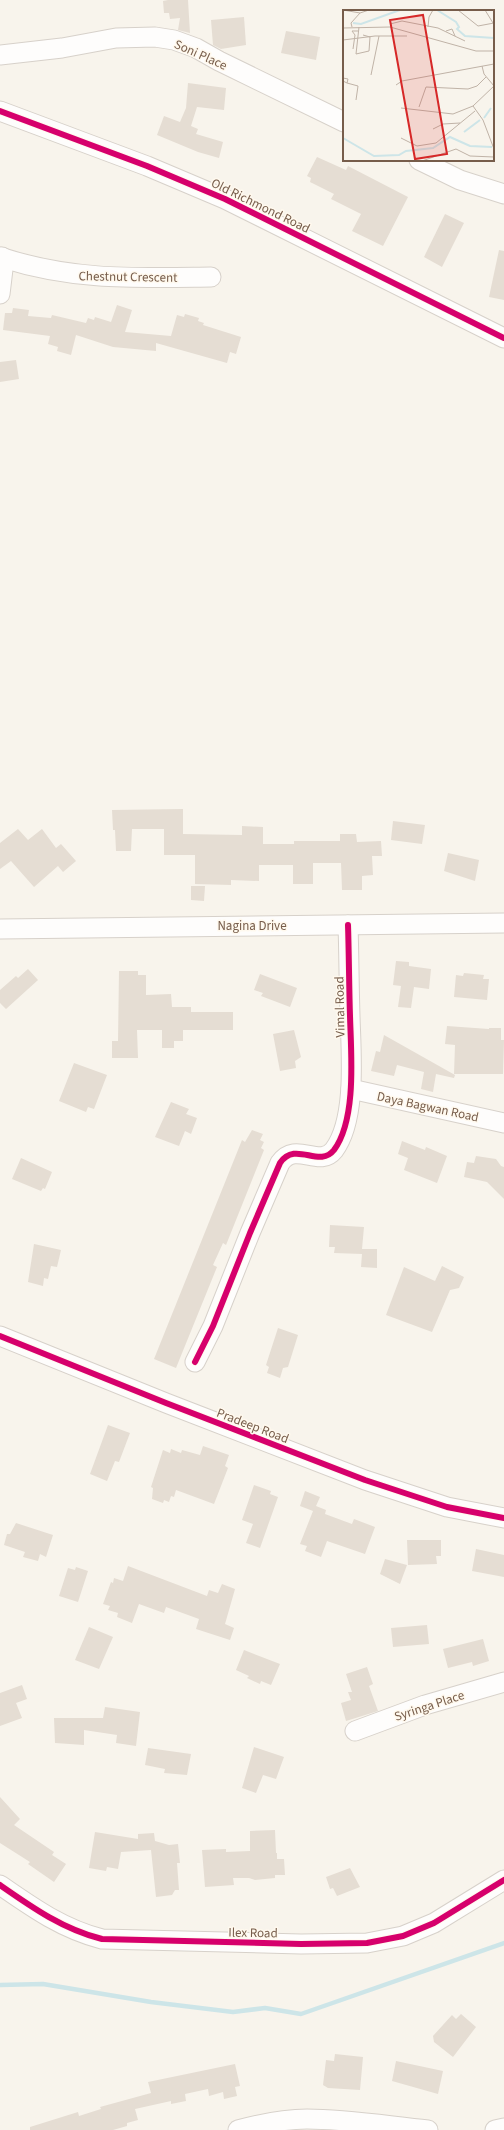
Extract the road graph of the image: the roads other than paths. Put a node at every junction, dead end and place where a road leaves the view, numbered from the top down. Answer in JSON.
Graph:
{"nodes":[{"id":1,"x":0,"y":55,"type":"edge"},
{"id":2,"x":0,"y":111,"type":"edge"},
{"id":3,"x":343,"y":122,"type":"edge"},
{"id":4,"x":421,"y":161,"type":"edge"},
{"id":5,"x":504,"y":194,"type":"edge"},
{"id":6,"x":1,"y":257,"type":"edge"},
{"id":7,"x":211,"y":277,"type":"dead end"},
{"id":8,"x":0,"y":294,"type":"edge"},
{"id":9,"x":504,"y":338,"type":"edge"},
{"id":10,"x":504,"y":923,"type":"edge"},
{"id":11,"x":348,"y":925,"type":"junction"},
{"id":12,"x":0,"y":928,"type":"edge"},
{"id":13,"x":351,"y":1089,"type":"junction"},
{"id":14,"x":504,"y":1123,"type":"edge"},
{"id":15,"x":0,"y":1336,"type":"edge"},
{"id":16,"x":195,"y":1362,"type":"dead end"},
{"id":17,"x":504,"y":1518,"type":"edge"},
{"id":18,"x":504,"y":1682,"type":"edge"},
{"id":19,"x":355,"y":1731,"type":"dead end"},
{"id":20,"x":504,"y":1880,"type":"edge"},
{"id":21,"x":0,"y":1885,"type":"edge"},
{"id":22,"x":504,"y":2128,"type":"edge"},
{"id":23,"x":238,"y":2130,"type":"edge"},
{"id":24,"x":428,"y":2130,"type":"edge"},
{"id":25,"x":495,"y":2130,"type":"edge"}],
"edges":[{"from":1,"to":3,"type":"street","name":"Soni Place"},
{"from":2,"to":9,"type":"street","name":"Old Richmond Road"},
{"from":4,"to":5,"type":"street"},
{"from":6,"to":7,"type":"street","name":"Chestnut Crescent"},
{"from":6,"to":8,"type":"street"},
{"from":10,"to":11,"type":"street","name":"Nagina Drive"},
{"from":11,"to":12,"type":"street","name":"Nagina Drive"},
{"from":11,"to":13,"type":"street","name":"Vimal Road"},
{"from":13,"to":14,"type":"street","name":"Daya Bagwan Road"},
{"from":13,"to":16,"type":"street","name":"Vimal Road"},
{"from":15,"to":17,"type":"street","name":"Pradeep Road"},
{"from":18,"to":19,"type":"street","name":"Syringa Place"},
{"from":20,"to":21,"type":"street","name":"Ilex Road"},
{"from":22,"to":25,"type":"street"},
{"from":23,"to":24,"type":"street"}]}
